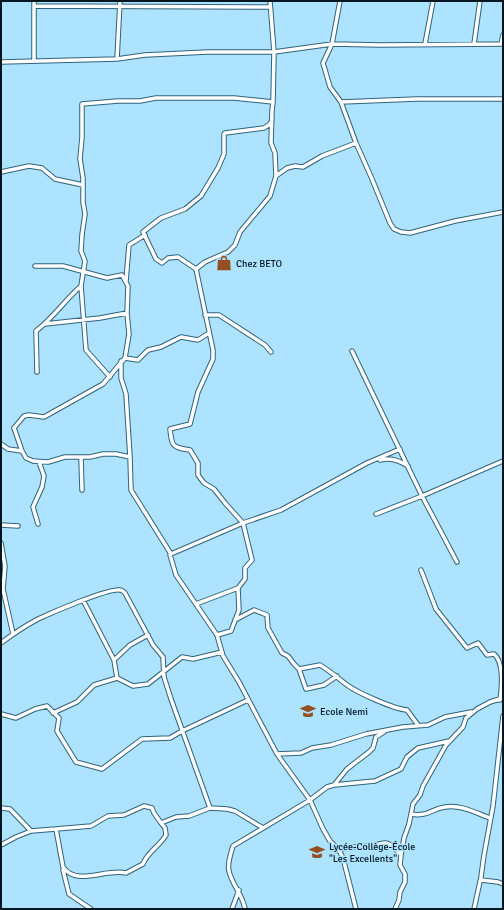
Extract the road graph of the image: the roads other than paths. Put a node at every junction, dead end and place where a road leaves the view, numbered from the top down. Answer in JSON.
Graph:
{"nodes":[{"id":1,"x":270,"y":1,"type":"edge"},
{"id":2,"x":340,"y":1,"type":"edge"},
{"id":3,"x":433,"y":1,"type":"edge"},
{"id":4,"x":480,"y":1,"type":"edge"},
{"id":5,"x":34,"y":3,"type":"edge"},
{"id":6,"x":120,"y":3,"type":"edge"},
{"id":7,"x":270,"y":6,"type":"junction"},
{"id":8,"x":503,"y":35,"type":"edge"},
{"id":9,"x":332,"y":44,"type":"junction"},
{"id":10,"x":425,"y":44,"type":"junction"},
{"id":11,"x":474,"y":44,"type":"junction"},
{"id":12,"x":502,"y":44,"type":"edge"},
{"id":13,"x":274,"y":52,"type":"junction"},
{"id":14,"x":117,"y":59,"type":"junction"},
{"id":15,"x":34,"y":60,"type":"junction"},
{"id":16,"x":1,"y":62,"type":"edge"},
{"id":17,"x":503,"y":99,"type":"edge"},
{"id":18,"x":273,"y":102,"type":"junction"},
{"id":19,"x":341,"y":102,"type":"junction"},
{"id":20,"x":272,"y":120,"type":"junction"},
{"id":21,"x":356,"y":143,"type":"junction"},
{"id":22,"x":1,"y":172,"type":"edge"},
{"id":23,"x":276,"y":176,"type":"junction"},
{"id":24,"x":83,"y":185,"type":"junction"},
{"id":25,"x":503,"y":212,"type":"edge"},
{"id":26,"x":145,"y":235,"type":"junction"},
{"id":27,"x":35,"y":266,"type":"dead end"},
{"id":28,"x":196,"y":269,"type":"junction"},
{"id":29,"x":83,"y":271,"type":"junction"},
{"id":30,"x":126,"y":282,"type":"junction"},
{"id":31,"x":81,"y":286,"type":"junction"},
{"id":32,"x":127,"y":313,"type":"junction"},
{"id":33,"x":205,"y":315,"type":"junction"},
{"id":34,"x":83,"y":320,"type":"junction"},
{"id":35,"x":45,"y":324,"type":"junction"},
{"id":36,"x":209,"y":333,"type":"junction"},
{"id":37,"x":352,"y":351,"type":"dead end"},
{"id":38,"x":270,"y":352,"type":"dead end"},
{"id":39,"x":125,"y":358,"type":"junction"},
{"id":40,"x":121,"y":361,"type":"junction"},
{"id":41,"x":37,"y":372,"type":"dead end"},
{"id":42,"x":110,"y":377,"type":"junction"},
{"id":43,"x":1,"y":444,"type":"edge"},
{"id":44,"x":400,"y":449,"type":"junction"},
{"id":45,"x":22,"y":451,"type":"junction"},
{"id":46,"x":130,"y":456,"type":"junction"},
{"id":47,"x":81,"y":458,"type":"junction"},
{"id":48,"x":503,"y":461,"type":"edge"},
{"id":49,"x":39,"y":462,"type":"junction"},
{"id":50,"x":367,"y":463,"type":"junction"},
{"id":51,"x":408,"y":466,"type":"junction"},
{"id":52,"x":82,"y":490,"type":"dead end"},
{"id":53,"x":422,"y":496,"type":"junction"},
{"id":54,"x":376,"y":514,"type":"dead end"},
{"id":55,"x":38,"y":524,"type":"dead end"},
{"id":56,"x":243,"y":524,"type":"junction"},
{"id":57,"x":1,"y":525,"type":"edge"},
{"id":58,"x":18,"y":526,"type":"dead end"},
{"id":59,"x":1,"y":543,"type":"edge"},
{"id":60,"x":171,"y":554,"type":"junction"},
{"id":61,"x":457,"y":562,"type":"dead end"},
{"id":62,"x":421,"y":570,"type":"dead end"},
{"id":63,"x":238,"y":588,"type":"junction"},
{"id":64,"x":83,"y":600,"type":"junction"},
{"id":65,"x":196,"y":604,"type":"junction"},
{"id":66,"x":235,"y":620,"type":"junction"},
{"id":67,"x":13,"y":634,"type":"junction"},
{"id":68,"x":148,"y":635,"type":"junction"},
{"id":69,"x":217,"y":635,"type":"junction"},
{"id":70,"x":1,"y":643,"type":"edge"},
{"id":71,"x":222,"y":652,"type":"junction"},
{"id":72,"x":114,"y":660,"type":"junction"},
{"id":73,"x":299,"y":668,"type":"junction"},
{"id":74,"x":164,"y":670,"type":"junction"},
{"id":75,"x":337,"y":676,"type":"junction"},
{"id":76,"x":116,"y":678,"type":"junction"},
{"id":77,"x":502,"y":699,"type":"edge"},
{"id":78,"x":248,"y":700,"type":"junction"},
{"id":79,"x":472,"y":712,"type":"junction"},
{"id":80,"x":53,"y":713,"type":"junction"},
{"id":81,"x":1,"y":714,"type":"edge"},
{"id":82,"x":503,"y":716,"type":"edge"},
{"id":83,"x":418,"y":725,"type":"junction"},
{"id":84,"x":182,"y":731,"type":"junction"},
{"id":85,"x":385,"y":731,"type":"junction"},
{"id":86,"x":449,"y":741,"type":"junction"},
{"id":87,"x":277,"y":754,"type":"junction"},
{"id":88,"x":334,"y":785,"type":"junction"},
{"id":89,"x":310,"y":800,"type":"junction"},
{"id":90,"x":1,"y":808,"type":"edge"},
{"id":91,"x":210,"y":808,"type":"junction"},
{"id":92,"x":412,"y":814,"type":"junction"},
{"id":93,"x":490,"y":818,"type":"junction"},
{"id":94,"x":161,"y":824,"type":"junction"},
{"id":95,"x":263,"y":828,"type":"junction"},
{"id":96,"x":56,"y":829,"type":"junction"},
{"id":97,"x":31,"y":832,"type":"junction"},
{"id":98,"x":1,"y":845,"type":"edge"},
{"id":99,"x":339,"y":850,"type":"junction"},
{"id":100,"x":401,"y":855,"type":"junction"},
{"id":101,"x":63,"y":867,"type":"junction"},
{"id":102,"x":481,"y":880,"type":"junction"},
{"id":103,"x":503,"y":884,"type":"edge"},
{"id":104,"x":239,"y":890,"type":"junction"},
{"id":105,"x":91,"y":909,"type":"edge"},
{"id":106,"x":232,"y":909,"type":"edge"},
{"id":107,"x":245,"y":909,"type":"edge"},
{"id":108,"x":356,"y":909,"type":"edge"},
{"id":109,"x":395,"y":909,"type":"edge"},
{"id":110,"x":474,"y":909,"type":"edge"}],
"edges":[{"from":1,"to":7,"type":"street"},
{"from":2,"to":9,"type":"street"},
{"from":3,"to":10,"type":"street"},
{"from":4,"to":11,"type":"street"},
{"from":5,"to":6,"type":"street"},
{"from":5,"to":15,"type":"street"},
{"from":6,"to":7,"type":"street"},
{"from":6,"to":14,"type":"street"},
{"from":7,"to":13,"type":"street"},
{"from":8,"to":12,"type":"street"},
{"from":9,"to":10,"type":"street"},
{"from":9,"to":13,"type":"street"},
{"from":9,"to":19,"type":"street"},
{"from":10,"to":11,"type":"street"},
{"from":11,"to":12,"type":"street"},
{"from":13,"to":14,"type":"street"},
{"from":13,"to":18,"type":"street"},
{"from":14,"to":15,"type":"street"},
{"from":15,"to":16,"type":"street"},
{"from":17,"to":19,"type":"street"},
{"from":18,"to":20,"type":"street"},
{"from":18,"to":24,"type":"street"},
{"from":19,"to":21,"type":"street"},
{"from":20,"to":23,"type":"street"},
{"from":20,"to":26,"type":"street"},
{"from":21,"to":23,"type":"street"},
{"from":21,"to":25,"type":"street"},
{"from":22,"to":24,"type":"street"},
{"from":23,"to":28,"type":"street"},
{"from":24,"to":29,"type":"street"},
{"from":26,"to":28,"type":"street"},
{"from":26,"to":30,"type":"street"},
{"from":27,"to":29,"type":"street"},
{"from":28,"to":33,"type":"street"},
{"from":29,"to":30,"type":"street"},
{"from":29,"to":31,"type":"street"},
{"from":30,"to":32,"type":"street"},
{"from":31,"to":34,"type":"street"},
{"from":31,"to":35,"type":"street"},
{"from":32,"to":34,"type":"street"},
{"from":32,"to":39,"type":"street"},
{"from":33,"to":36,"type":"street"},
{"from":33,"to":38,"type":"street"},
{"from":34,"to":35,"type":"street"},
{"from":34,"to":42,"type":"street"},
{"from":35,"to":41,"type":"street"},
{"from":36,"to":39,"type":"street"},
{"from":36,"to":56,"type":"street"},
{"from":37,"to":44,"type":"street"},
{"from":39,"to":40,"type":"street"},
{"from":40,"to":42,"type":"street"},
{"from":40,"to":46,"type":"street"},
{"from":42,"to":45,"type":"street"},
{"from":43,"to":45,"type":"street"},
{"from":44,"to":50,"type":"street"},
{"from":44,"to":51,"type":"street"},
{"from":45,"to":49,"type":"street"},
{"from":46,"to":47,"type":"street"},
{"from":46,"to":60,"type":"street"},
{"from":47,"to":49,"type":"street"},
{"from":47,"to":52,"type":"street"},
{"from":48,"to":53,"type":"street"},
{"from":49,"to":55,"type":"street"},
{"from":50,"to":51,"type":"street"},
{"from":50,"to":56,"type":"street"},
{"from":51,"to":53,"type":"street"},
{"from":53,"to":54,"type":"street"},
{"from":53,"to":61,"type":"street"},
{"from":56,"to":60,"type":"street"},
{"from":56,"to":63,"type":"street"},
{"from":57,"to":58,"type":"street"},
{"from":59,"to":67,"type":"street"},
{"from":60,"to":65,"type":"street"},
{"from":62,"to":77,"type":"street"},
{"from":63,"to":65,"type":"street"},
{"from":63,"to":66,"type":"street"},
{"from":64,"to":67,"type":"street"},
{"from":64,"to":68,"type":"street"},
{"from":64,"to":72,"type":"street"},
{"from":65,"to":69,"type":"street"},
{"from":66,"to":69,"type":"street"},
{"from":66,"to":73,"type":"street"},
{"from":67,"to":70,"type":"street"},
{"from":68,"to":72,"type":"street"},
{"from":68,"to":74,"type":"street"},
{"from":69,"to":71,"type":"street"},
{"from":71,"to":74,"type":"street"},
{"from":71,"to":78,"type":"street"},
{"from":72,"to":76,"type":"street"},
{"from":73,"to":75,"type":"street"},
{"from":73,"to":75,"type":"street"},
{"from":74,"to":76,"type":"street"},
{"from":74,"to":84,"type":"street"},
{"from":75,"to":83,"type":"street"},
{"from":76,"to":80,"type":"street"},
{"from":77,"to":79,"type":"street"},
{"from":78,"to":84,"type":"street"},
{"from":78,"to":87,"type":"street"},
{"from":79,"to":83,"type":"street"},
{"from":79,"to":86,"type":"street"},
{"from":80,"to":81,"type":"street"},
{"from":80,"to":84,"type":"street"},
{"from":82,"to":93,"type":"street"},
{"from":83,"to":85,"type":"street"},
{"from":84,"to":91,"type":"street"},
{"from":85,"to":87,"type":"street"},
{"from":85,"to":88,"type":"street"},
{"from":86,"to":88,"type":"street"},
{"from":86,"to":92,"type":"street"},
{"from":87,"to":89,"type":"street"},
{"from":88,"to":89,"type":"street"},
{"from":89,"to":95,"type":"street"},
{"from":89,"to":99,"type":"street"},
{"from":90,"to":97,"type":"street"},
{"from":91,"to":94,"type":"street"},
{"from":91,"to":95,"type":"street"},
{"from":92,"to":93,"type":"street"},
{"from":92,"to":100,"type":"street"},
{"from":93,"to":102,"type":"street"},
{"from":94,"to":96,"type":"street"},
{"from":94,"to":101,"type":"street"},
{"from":95,"to":104,"type":"street"},
{"from":96,"to":97,"type":"street"},
{"from":96,"to":101,"type":"street"},
{"from":97,"to":98,"type":"street"},
{"from":99,"to":100,"type":"street"},
{"from":99,"to":108,"type":"street"},
{"from":100,"to":109,"type":"street"},
{"from":101,"to":105,"type":"street"},
{"from":102,"to":103,"type":"street"},
{"from":102,"to":110,"type":"street"},
{"from":104,"to":106,"type":"street"},
{"from":104,"to":107,"type":"street"}]}
